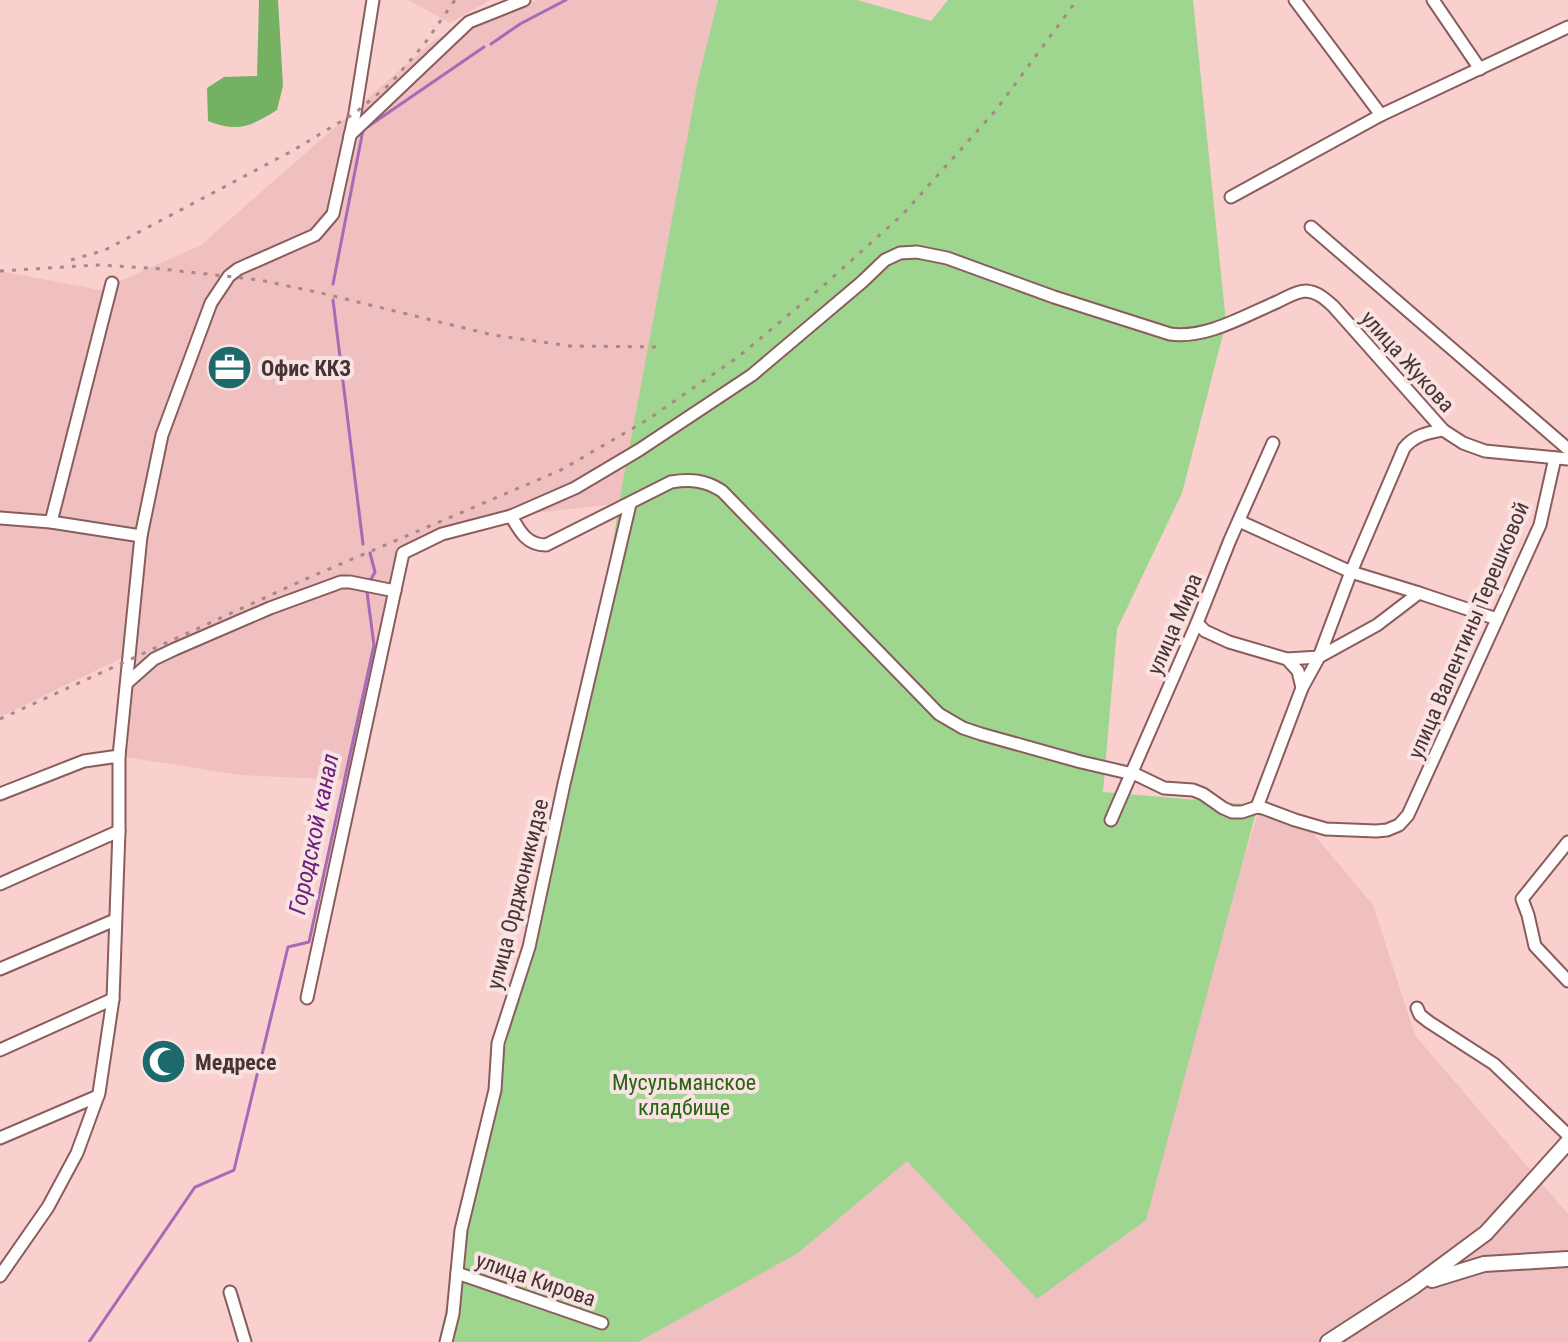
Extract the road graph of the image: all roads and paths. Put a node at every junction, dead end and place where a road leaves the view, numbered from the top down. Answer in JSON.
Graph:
{"nodes":[{"id":1,"x":373,"y":0,"type":"edge"},
{"id":2,"x":524,"y":0,"type":"edge"},
{"id":3,"x":1295,"y":0,"type":"edge"},
{"id":4,"x":1433,"y":0,"type":"edge"},
{"id":5,"x":1568,"y":27,"type":"edge"},
{"id":6,"x":1480,"y":69,"type":"junction"},
{"id":7,"x":1381,"y":115,"type":"junction"},
{"id":8,"x":349,"y":135,"type":"junction"},
{"id":9,"x":1231,"y":197,"type":"dead end"},
{"id":10,"x":1311,"y":227,"type":"dead end"},
{"id":11,"x":112,"y":283,"type":"dead end"},
{"id":12,"x":1443,"y":430,"type":"junction"},
{"id":13,"x":1273,"y":443,"type":"dead end"},
{"id":14,"x":1568,"y":449,"type":"edge"},
{"id":15,"x":1562,"y":458,"type":"edge"},
{"id":16,"x":630,"y":504,"type":"junction"},
{"id":17,"x":511,"y":516,"type":"junction"},
{"id":18,"x":0,"y":518,"type":"edge"},
{"id":19,"x":1239,"y":521,"type":"junction"},
{"id":20,"x":51,"y":522,"type":"junction"},
{"id":21,"x":141,"y":536,"type":"junction"},
{"id":22,"x":1351,"y":572,"type":"junction"},
{"id":23,"x":395,"y":591,"type":"junction"},
{"id":24,"x":1419,"y":593,"type":"junction"},
{"id":25,"x":1497,"y":619,"type":"junction"},
{"id":26,"x":1197,"y":623,"type":"junction"},
{"id":27,"x":1319,"y":657,"type":"junction"},
{"id":28,"x":1287,"y":659,"type":"junction"},
{"id":29,"x":127,"y":683,"type":"junction"},
{"id":30,"x":1302,"y":688,"type":"junction"},
{"id":31,"x":119,"y":756,"type":"junction"},
{"id":32,"x":1131,"y":773,"type":"junction"},
{"id":33,"x":0,"y":794,"type":"edge"},
{"id":34,"x":1257,"y":807,"type":"junction"},
{"id":35,"x":1111,"y":820,"type":"dead end"},
{"id":36,"x":119,"y":831,"type":"junction"},
{"id":37,"x":1566,"y":850,"type":"edge"},
{"id":38,"x":0,"y":884,"type":"edge"},
{"id":39,"x":115,"y":920,"type":"junction"},
{"id":40,"x":0,"y":969,"type":"edge"},
{"id":41,"x":1568,"y":981,"type":"edge"},
{"id":42,"x":307,"y":998,"type":"dead end"},
{"id":43,"x":113,"y":999,"type":"junction"},
{"id":44,"x":1417,"y":1008,"type":"dead end"},
{"id":45,"x":0,"y":1050,"type":"edge"},
{"id":46,"x":98,"y":1096,"type":"junction"},
{"id":47,"x":1568,"y":1135,"type":"edge"},
{"id":48,"x":0,"y":1138,"type":"edge"},
{"id":49,"x":1568,"y":1142,"type":"edge"},
{"id":50,"x":1568,"y":1259,"type":"edge"},
{"id":51,"x":457,"y":1273,"type":"junction"},
{"id":52,"x":0,"y":1276,"type":"edge"},
{"id":53,"x":1413,"y":1287,"type":"junction"},
{"id":54,"x":230,"y":1292,"type":"dead end"},
{"id":55,"x":602,"y":1323,"type":"dead end"},
{"id":56,"x":245,"y":1342,"type":"edge"},
{"id":57,"x":446,"y":1342,"type":"edge"},
{"id":58,"x":1328,"y":1342,"type":"edge"}],
"edges":[{"from":1,"to":8,"type":"street"},
{"from":2,"to":8,"type":"street"},
{"from":3,"to":7,"type":"street"},
{"from":4,"to":6,"type":"street"},
{"from":5,"to":6,"type":"street"},
{"from":6,"to":7,"type":"street"},
{"from":7,"to":9,"type":"street"},
{"from":8,"to":21,"type":"street"},
{"from":10,"to":14,"type":"street","name":"улица Жукова"},
{"from":11,"to":20,"type":"street"},
{"from":12,"to":15,"type":"street","name":"улица Жукова"},
{"from":12,"to":17,"type":"street","name":"улица Жукова"},
{"from":12,"to":22,"type":"street"},
{"from":13,"to":19,"type":"street","name":"улица Мира"},
{"from":15,"to":25,"type":"street","name":"улица Валентины Терешковой"},
{"from":16,"to":17,"type":"street"},
{"from":16,"to":32,"type":"street"},
{"from":16,"to":51,"type":"street","name":"улица Орджоникидзе"},
{"from":17,"to":23,"type":"street"},
{"from":18,"to":20,"type":"street"},
{"from":19,"to":22,"type":"street"},
{"from":19,"to":26,"type":"street","name":"улица Мира"},
{"from":20,"to":21,"type":"street"},
{"from":21,"to":29,"type":"street"},
{"from":22,"to":24,"type":"street"},
{"from":22,"to":27,"type":"street"},
{"from":23,"to":29,"type":"street"},
{"from":23,"to":42,"type":"street"},
{"from":24,"to":25,"type":"street"},
{"from":24,"to":27,"type":"street"},
{"from":25,"to":34,"type":"street","name":"улица Валентины Терешковой"},
{"from":26,"to":28,"type":"street"},
{"from":26,"to":32,"type":"street","name":"улица Мира"},
{"from":27,"to":28,"type":"street"},
{"from":27,"to":30,"type":"street"},
{"from":28,"to":30,"type":"street"},
{"from":29,"to":31,"type":"street"},
{"from":30,"to":34,"type":"street"},
{"from":31,"to":33,"type":"street"},
{"from":31,"to":36,"type":"street"},
{"from":32,"to":34,"type":"street"},
{"from":32,"to":35,"type":"street","name":"улица Мира"},
{"from":36,"to":38,"type":"street"},
{"from":36,"to":39,"type":"street"},
{"from":37,"to":41,"type":"street"},
{"from":39,"to":40,"type":"street"},
{"from":39,"to":43,"type":"street"},
{"from":43,"to":45,"type":"street"},
{"from":43,"to":46,"type":"street"},
{"from":44,"to":47,"type":"street"},
{"from":46,"to":48,"type":"street"},
{"from":46,"to":52,"type":"street"},
{"from":49,"to":53,"type":"street"},
{"from":50,"to":53,"type":"street"},
{"from":51,"to":55,"type":"street","name":"улица Кирова"},
{"from":51,"to":57,"type":"street","name":"улица Орджоникидзе"},
{"from":53,"to":58,"type":"street"},
{"from":54,"to":56,"type":"street"}]}
